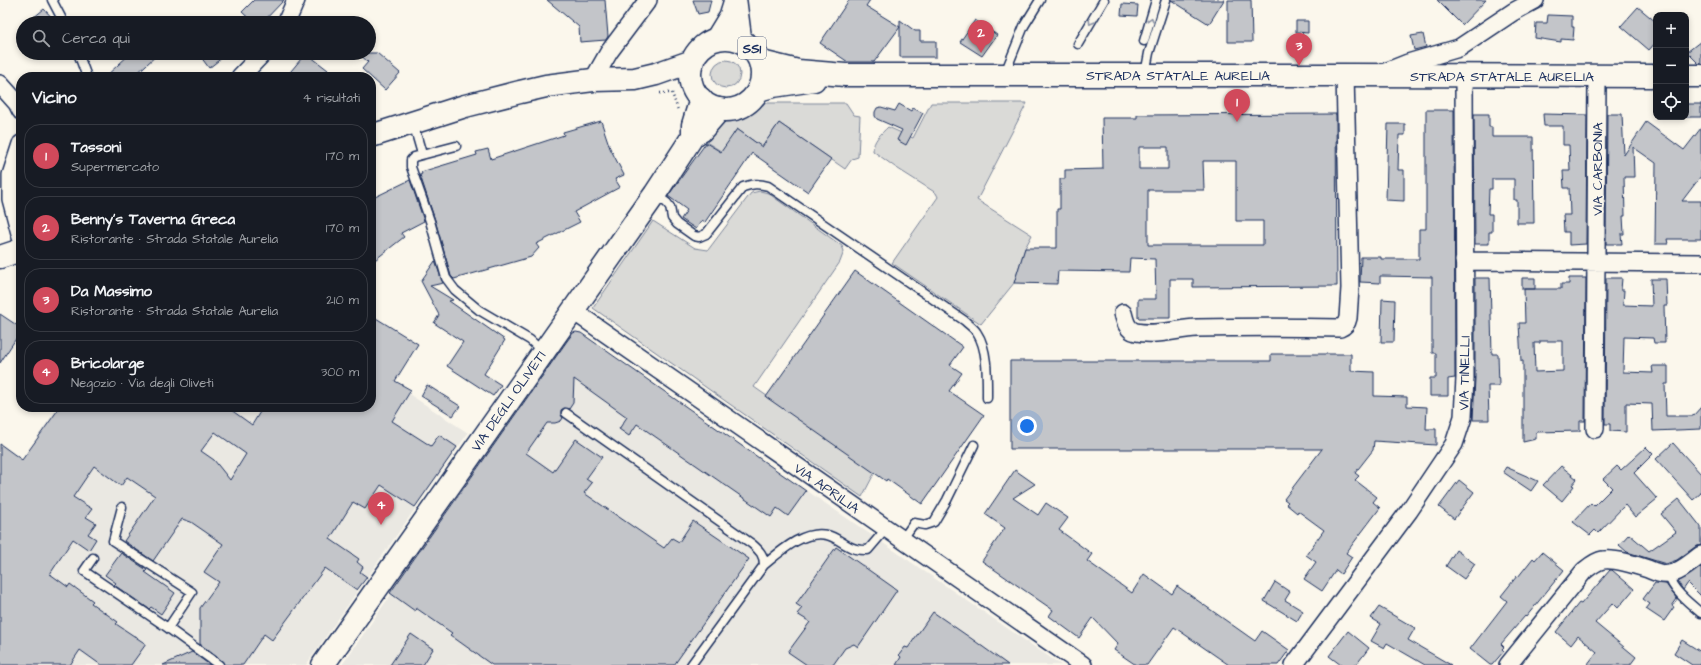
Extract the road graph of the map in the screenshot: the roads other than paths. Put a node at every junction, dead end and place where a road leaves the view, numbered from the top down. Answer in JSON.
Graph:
{"nodes":[{"id":1,"x":52,"y":0,"type":"edge"},
{"id":2,"x":296,"y":0,"type":"edge"},
{"id":3,"x":648,"y":0,"type":"edge"},
{"id":4,"x":736,"y":0,"type":"edge"},
{"id":5,"x":1040,"y":0,"type":"edge"},
{"id":6,"x":1104,"y":0,"type":"edge"},
{"id":7,"x":1156,"y":0,"type":"edge"},
{"id":8,"x":1166,"y":0,"type":"edge"},
{"id":9,"x":1535,"y":0,"type":"edge"},
{"id":10,"x":60,"y":16,"type":"edge"},
{"id":11,"x":289,"y":16,"type":"edge"},
{"id":12,"x":716,"y":39,"type":"junction"},
{"id":13,"x":741,"y":41,"type":"junction"},
{"id":14,"x":1144,"y":41,"type":"dead end"},
{"id":15,"x":1078,"y":44,"type":"dead end"},
{"id":16,"x":81,"y":60,"type":"edge"},
{"id":17,"x":256,"y":60,"type":"edge"},
{"id":18,"x":693,"y":60,"type":"junction"},
{"id":19,"x":761,"y":62,"type":"junction"},
{"id":20,"x":85,"y":72,"type":"edge"},
{"id":21,"x":245,"y":72,"type":"edge"},
{"id":22,"x":1345,"y":74,"type":"junction"},
{"id":23,"x":1145,"y":75,"type":"junction"},
{"id":24,"x":1378,"y":75,"type":"junction"},
{"id":25,"x":845,"y":76,"type":"junction"},
{"id":26,"x":1004,"y":76,"type":"junction"},
{"id":27,"x":1464,"y":76,"type":"junction"},
{"id":28,"x":1597,"y":76,"type":"junction"},
{"id":29,"x":1653,"y":76,"type":"edge"},
{"id":30,"x":1689,"y":76,"type":"edge"},
{"id":31,"x":1701,"y":76,"type":"edge"},
{"id":32,"x":635,"y":79,"type":"junction"},
{"id":33,"x":593,"y":80,"type":"junction"},
{"id":34,"x":0,"y":84,"type":"edge"},
{"id":35,"x":758,"y":90,"type":"junction"},
{"id":36,"x":697,"y":94,"type":"junction"},
{"id":37,"x":16,"y":102,"type":"edge"},
{"id":38,"x":720,"y":109,"type":"junction"},
{"id":39,"x":412,"y":123,"type":"junction"},
{"id":40,"x":376,"y":134,"type":"edge"},
{"id":41,"x":693,"y":136,"type":"junction"},
{"id":42,"x":456,"y":146,"type":"dead end"},
{"id":43,"x":422,"y":154,"type":"junction"},
{"id":44,"x":16,"y":160,"type":"edge"},
{"id":45,"x":654,"y":194,"type":"junction"},
{"id":46,"x":16,"y":218,"type":"edge"},
{"id":47,"x":16,"y":252,"type":"edge"},
{"id":48,"x":0,"y":257,"type":"edge"},
{"id":49,"x":1464,"y":261,"type":"junction"},
{"id":50,"x":1596,"y":261,"type":"junction"},
{"id":51,"x":1701,"y":263,"type":"edge"},
{"id":52,"x":572,"y":310,"type":"junction"},
{"id":53,"x":1123,"y":313,"type":"dead end"},
{"id":54,"x":543,"y":351,"type":"junction"},
{"id":55,"x":987,"y":398,"type":"dead end"},
{"id":56,"x":566,"y":414,"type":"dead end"},
{"id":57,"x":1595,"y":429,"type":"dead end"},
{"id":58,"x":974,"y":445,"type":"dead end"},
{"id":59,"x":122,"y":507,"type":"dead end"},
{"id":60,"x":886,"y":529,"type":"junction"},
{"id":61,"x":902,"y":540,"type":"junction"},
{"id":62,"x":1701,"y":555,"type":"edge"},
{"id":63,"x":94,"y":558,"type":"dead end"},
{"id":64,"x":764,"y":565,"type":"junction"},
{"id":65,"x":1668,"y":574,"type":"junction"},
{"id":66,"x":1701,"y":613,"type":"edge"},
{"id":67,"x":168,"y":628,"type":"junction"},
{"id":68,"x":219,"y":665,"type":"edge"},
{"id":69,"x":323,"y":665,"type":"edge"},
{"id":70,"x":692,"y":665,"type":"edge"},
{"id":71,"x":1083,"y":665,"type":"edge"},
{"id":72,"x":1294,"y":665,"type":"edge"},
{"id":73,"x":1508,"y":665,"type":"edge"}],
"edges":[{"from":1,"to":10,"type":"lane"},
{"from":2,"to":11,"type":"street"},
{"from":3,"to":33,"type":"street"},
{"from":4,"to":12,"type":"street"},
{"from":4,"to":13,"type":"street"},
{"from":5,"to":26,"type":"lane"},
{"from":6,"to":15,"type":"lane","one_way":true},
{"from":14,"to":7,"type":"lane","one_way":true},
{"from":8,"to":23,"type":"lane"},
{"from":9,"to":24,"type":"street"},
{"from":12,"to":13,"type":"main road","number":"SS1"},
{"from":12,"to":18,"type":"main road"},
{"from":13,"to":19,"type":"main road","number":"SS1"},
{"from":16,"to":20,"type":"lane"},
{"from":17,"to":21,"type":"street"},
{"from":18,"to":32,"type":"main road"},
{"from":18,"to":36,"type":"main road"},
{"from":19,"to":25,"type":"main road","name":"STRADA STATALE AURELIA","number":"SS1"},
{"from":19,"to":35,"type":"main road","number":"SS1"},
{"from":22,"to":23,"type":"main road","name":"STRADA STATALE AURELIA","number":"SS1"},
{"from":22,"to":24,"type":"main road","name":"STRADA STATALE AURELIA","number":"SS1"},
{"from":22,"to":53,"type":"street"},
{"from":23,"to":26,"type":"main road","name":"STRADA STATALE AURELIA","number":"SS1"},
{"from":24,"to":27,"type":"main road","name":"STRADA STATALE AURELIA","number":"SS1"},
{"from":25,"to":26,"type":"main road","name":"STRADA STATALE AURELIA","number":"SS1"},
{"from":25,"to":35,"type":"main road","name":"STRADA STATALE AURELIA","number":"SS1"},
{"from":27,"to":28,"type":"main road","name":"STRADA STATALE AURELIA","number":"SS1"},
{"from":27,"to":49,"type":"street","name":"VIA TINELLI"},
{"from":28,"to":29,"type":"main road","name":"STRADA STATALE AURELIA","number":"SS1"},
{"from":28,"to":50,"type":"street","name":"VIA CARBONIA"},
{"from":30,"to":31,"type":"main road"},
{"from":32,"to":33,"type":"main road"},
{"from":32,"to":36,"type":"main road"},
{"from":33,"to":39,"type":"main road"},
{"from":34,"to":37,"type":"street"},
{"from":35,"to":38,"type":"main road","number":"SS1"},
{"from":36,"to":38,"type":"main road"},
{"from":36,"to":41,"type":"main road","name":"VIA DEGLI OLIVETI"},
{"from":38,"to":41,"type":"main road","name":"VIA DEGLI OLIVETI"},
{"from":39,"to":40,"type":"main road"},
{"from":39,"to":43,"type":"lane"},
{"from":41,"to":45,"type":"main road","name":"VIA DEGLI OLIVETI"},
{"from":42,"to":43,"type":"lane"},
{"from":43,"to":54,"type":"lane"},
{"from":44,"to":46,"type":"street"},
{"from":45,"to":52,"type":"main road","name":"VIA DEGLI OLIVETI"},
{"from":45,"to":55,"type":"lane"},
{"from":47,"to":48,"type":"main road"},
{"from":49,"to":50,"type":"street"},
{"from":49,"to":72,"type":"street","name":"VIA TINELLI"},
{"from":50,"to":51,"type":"street"},
{"from":50,"to":57,"type":"street","name":"VIA CARBONIA"},
{"from":52,"to":54,"type":"main road","name":"VIA DEGLI OLIVETI"},
{"from":52,"to":60,"type":"street","name":"VIA APRILIA"},
{"from":54,"to":69,"type":"main road","name":"VIA DEGLI OLIVETI"},
{"from":56,"to":64,"type":"lane"},
{"from":58,"to":61,"type":"lane"},
{"from":59,"to":67,"type":"lane"},
{"from":60,"to":61,"type":"street","name":"VIA APRILIA"},
{"from":60,"to":64,"type":"lane"},
{"from":61,"to":71,"type":"street","name":"VIA APRILIA"},
{"from":62,"to":65,"type":"street"},
{"from":63,"to":67,"type":"lane"},
{"from":64,"to":70,"type":"lane"},
{"from":65,"to":66,"type":"lane"},
{"from":65,"to":73,"type":"street"},
{"from":67,"to":68,"type":"lane"}]}
